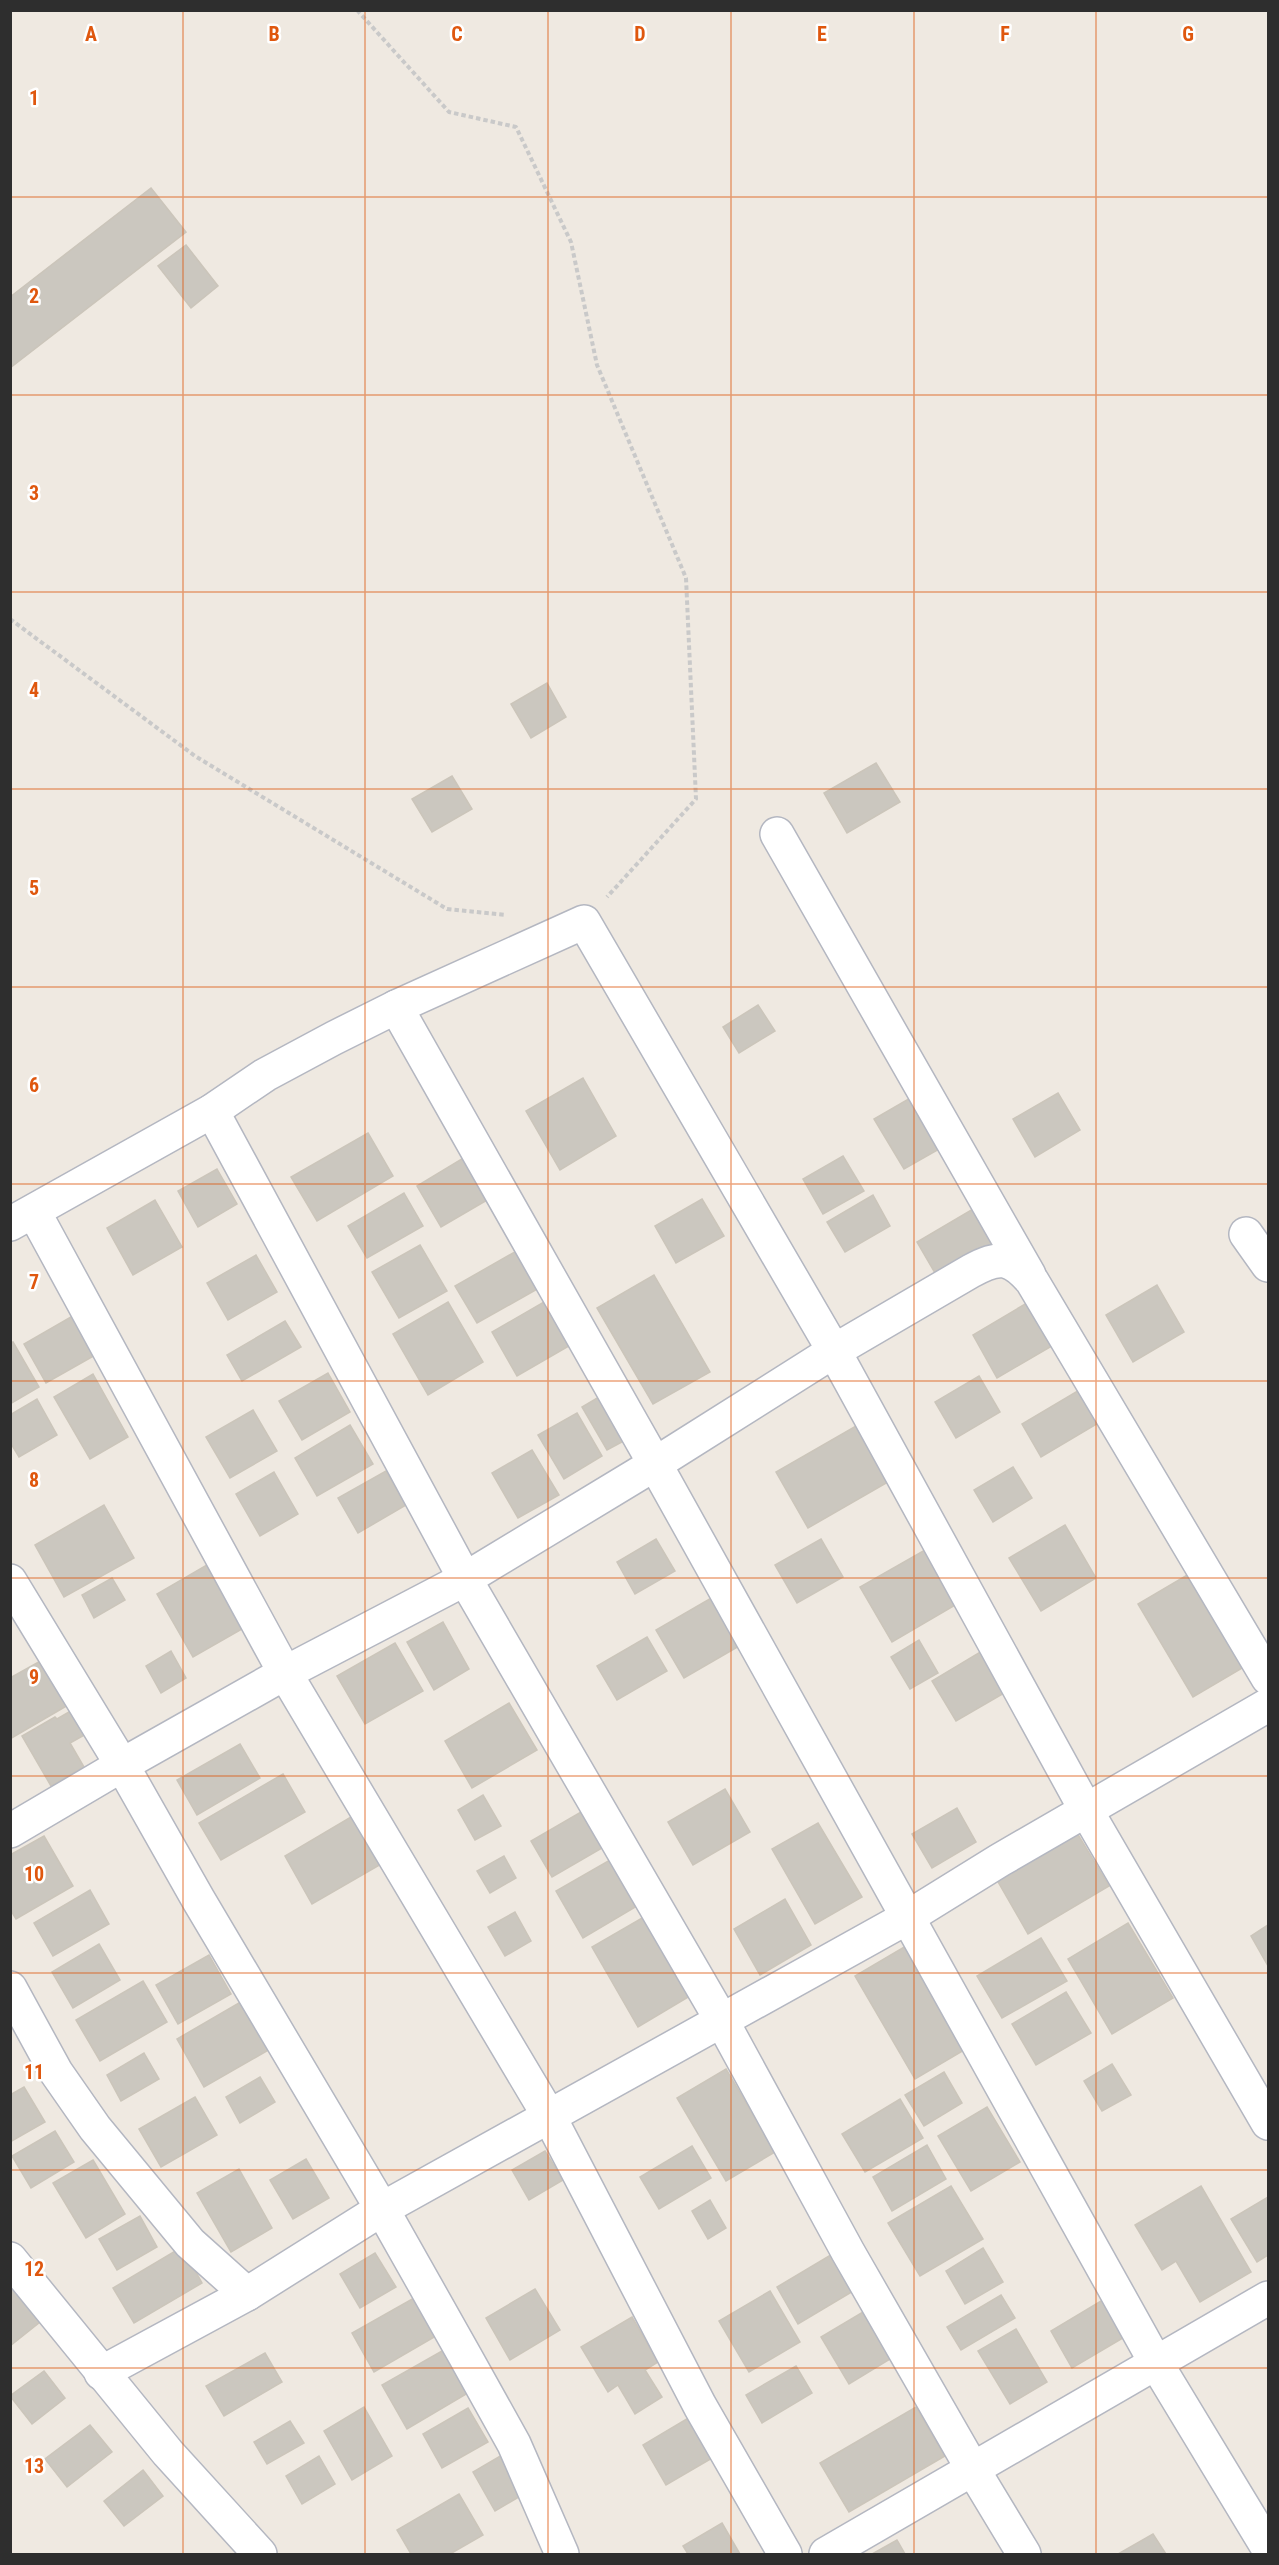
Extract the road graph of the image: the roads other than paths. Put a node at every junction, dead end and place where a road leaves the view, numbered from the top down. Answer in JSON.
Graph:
{"nodes":[{"id":1,"x":777,"y":834,"type":"dead end"},
{"id":2,"x":396,"y":1006,"type":"junction"},
{"id":3,"x":212,"y":1111,"type":"junction"},
{"id":4,"x":22,"y":1218,"type":"edge"},
{"id":5,"x":1246,"y":1234,"type":"dead end"},
{"id":6,"x":1269,"y":1265,"type":"edge"},
{"id":7,"x":1032,"y":1281,"type":"junction"},
{"id":8,"x":834,"y":1351,"type":"junction"},
{"id":9,"x":655,"y":1464,"type":"junction"},
{"id":10,"x":465,"y":1579,"type":"junction"},
{"id":11,"x":10,"y":1581,"type":"edge"},
{"id":12,"x":285,"y":1673,"type":"junction"},
{"id":13,"x":1269,"y":1678,"type":"edge"},
{"id":14,"x":1269,"y":1705,"type":"edge"},
{"id":15,"x":122,"y":1765,"type":"junction"},
{"id":16,"x":1086,"y":1810,"type":"junction"},
{"id":17,"x":10,"y":1831,"type":"edge"},
{"id":18,"x":908,"y":1917,"type":"junction"},
{"id":19,"x":10,"y":1988,"type":"edge"},
{"id":20,"x":722,"y":2021,"type":"junction"},
{"id":21,"x":549,"y":2116,"type":"junction"},
{"id":22,"x":1269,"y":2123,"type":"edge"},
{"id":23,"x":382,"y":2209,"type":"junction"},
{"id":24,"x":10,"y":2259,"type":"edge"},
{"id":25,"x":247,"y":2294,"type":"junction"},
{"id":26,"x":1269,"y":2298,"type":"edge"},
{"id":27,"x":1156,"y":2363,"type":"junction"},
{"id":28,"x":101,"y":2373,"type":"junction"},
{"id":29,"x":972,"y":2468,"type":"junction"},
{"id":30,"x":1269,"y":2548,"type":"edge"},
{"id":31,"x":260,"y":2554,"type":"edge"},
{"id":32,"x":562,"y":2554,"type":"edge"},
{"id":33,"x":785,"y":2554,"type":"edge"},
{"id":34,"x":826,"y":2554,"type":"edge"},
{"id":35,"x":1024,"y":2554,"type":"edge"}],
"edges":[{"from":1,"to":7,"type":"street"},
{"from":2,"to":3,"type":"street"},
{"from":2,"to":8,"type":"street"},
{"from":2,"to":9,"type":"street"},
{"from":3,"to":4,"type":"street"},
{"from":3,"to":10,"type":"street"},
{"from":4,"to":12,"type":"street"},
{"from":5,"to":6,"type":"street"},
{"from":7,"to":8,"type":"street"},
{"from":7,"to":13,"type":"street"},
{"from":8,"to":9,"type":"street"},
{"from":8,"to":16,"type":"street"},
{"from":9,"to":10,"type":"street"},
{"from":9,"to":18,"type":"street"},
{"from":10,"to":12,"type":"street"},
{"from":10,"to":20,"type":"street"},
{"from":11,"to":15,"type":"street"},
{"from":12,"to":15,"type":"street"},
{"from":12,"to":21,"type":"street"},
{"from":14,"to":16,"type":"street"},
{"from":15,"to":17,"type":"street"},
{"from":15,"to":23,"type":"street"},
{"from":16,"to":18,"type":"street"},
{"from":16,"to":22,"type":"street"},
{"from":18,"to":20,"type":"street"},
{"from":18,"to":27,"type":"street"},
{"from":19,"to":25,"type":"street"},
{"from":20,"to":21,"type":"street"},
{"from":20,"to":29,"type":"street"},
{"from":21,"to":23,"type":"street"},
{"from":21,"to":33,"type":"street"},
{"from":23,"to":25,"type":"street"},
{"from":23,"to":32,"type":"street"},
{"from":24,"to":28,"type":"street"},
{"from":25,"to":28,"type":"street"},
{"from":26,"to":27,"type":"street"},
{"from":27,"to":29,"type":"street"},
{"from":27,"to":30,"type":"street"},
{"from":28,"to":31,"type":"street"},
{"from":29,"to":34,"type":"street"},
{"from":29,"to":35,"type":"street"}]}
